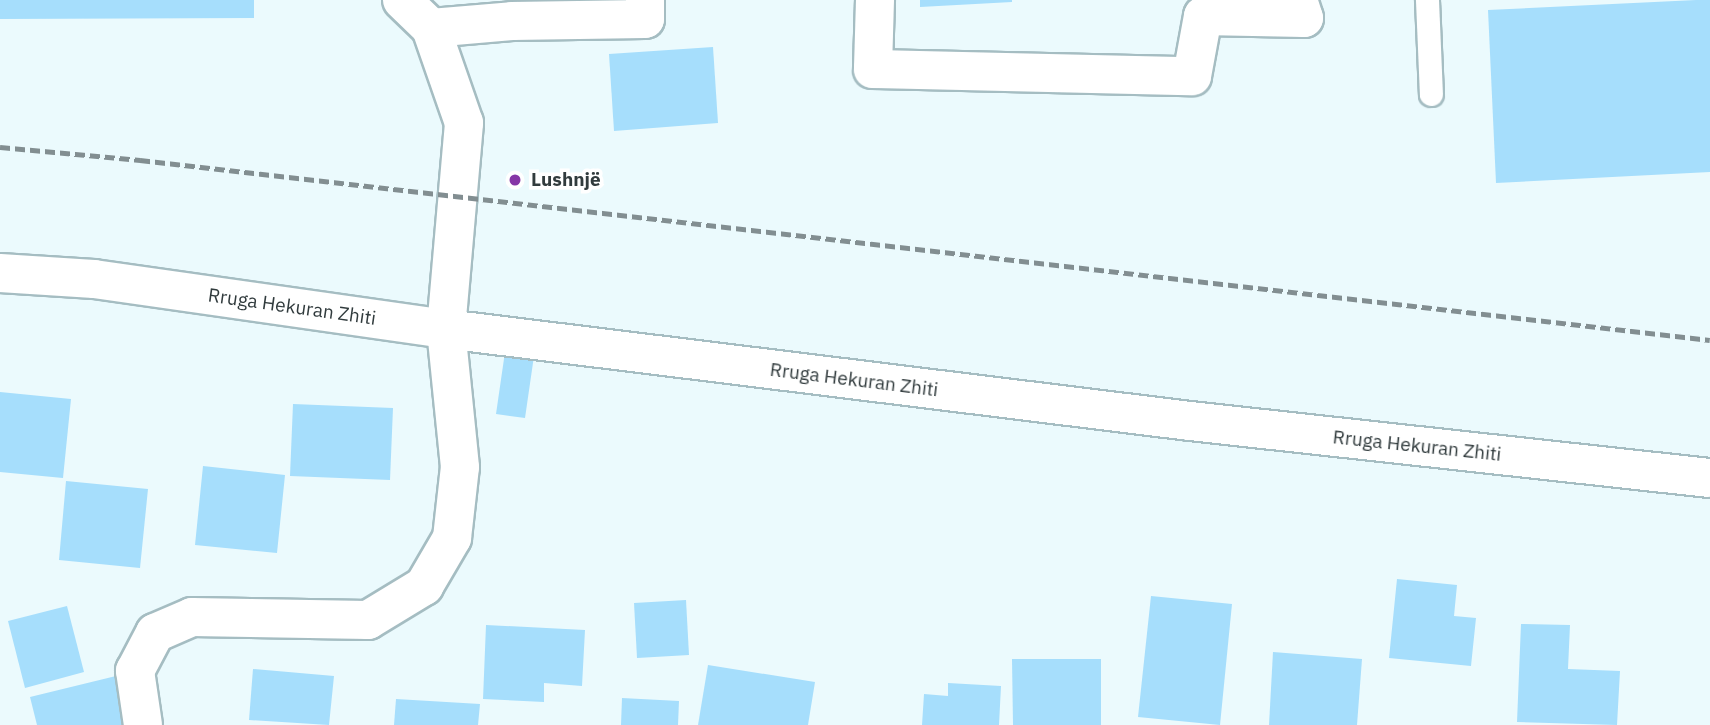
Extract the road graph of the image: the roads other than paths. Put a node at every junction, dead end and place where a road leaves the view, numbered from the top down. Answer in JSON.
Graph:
{"nodes":[{"id":1,"x":402,"y":0,"type":"edge"},
{"id":2,"x":645,"y":0,"type":"edge"},
{"id":3,"x":875,"y":0,"type":"edge"},
{"id":4,"x":1298,"y":0,"type":"edge"},
{"id":5,"x":1427,"y":0,"type":"edge"},
{"id":6,"x":431,"y":28,"type":"junction"},
{"id":7,"x":1431,"y":94,"type":"dead end"},
{"id":8,"x":0,"y":273,"type":"edge"},
{"id":9,"x":446,"y":329,"type":"junction"},
{"id":10,"x":1710,"y":478,"type":"edge"},
{"id":11,"x":143,"y":725,"type":"edge"}],
"edges":[{"from":1,"to":6,"type":"street"},
{"from":2,"to":6,"type":"street"},
{"from":3,"to":4,"type":"street"},
{"from":5,"to":7,"type":"lane"},
{"from":6,"to":9,"type":"street"},
{"from":8,"to":9,"type":"street","name":"Rruga Hekuran Zhiti"},
{"from":9,"to":10,"type":"street","name":"Rruga Hekuran Zhiti"},
{"from":9,"to":11,"type":"street"}]}
